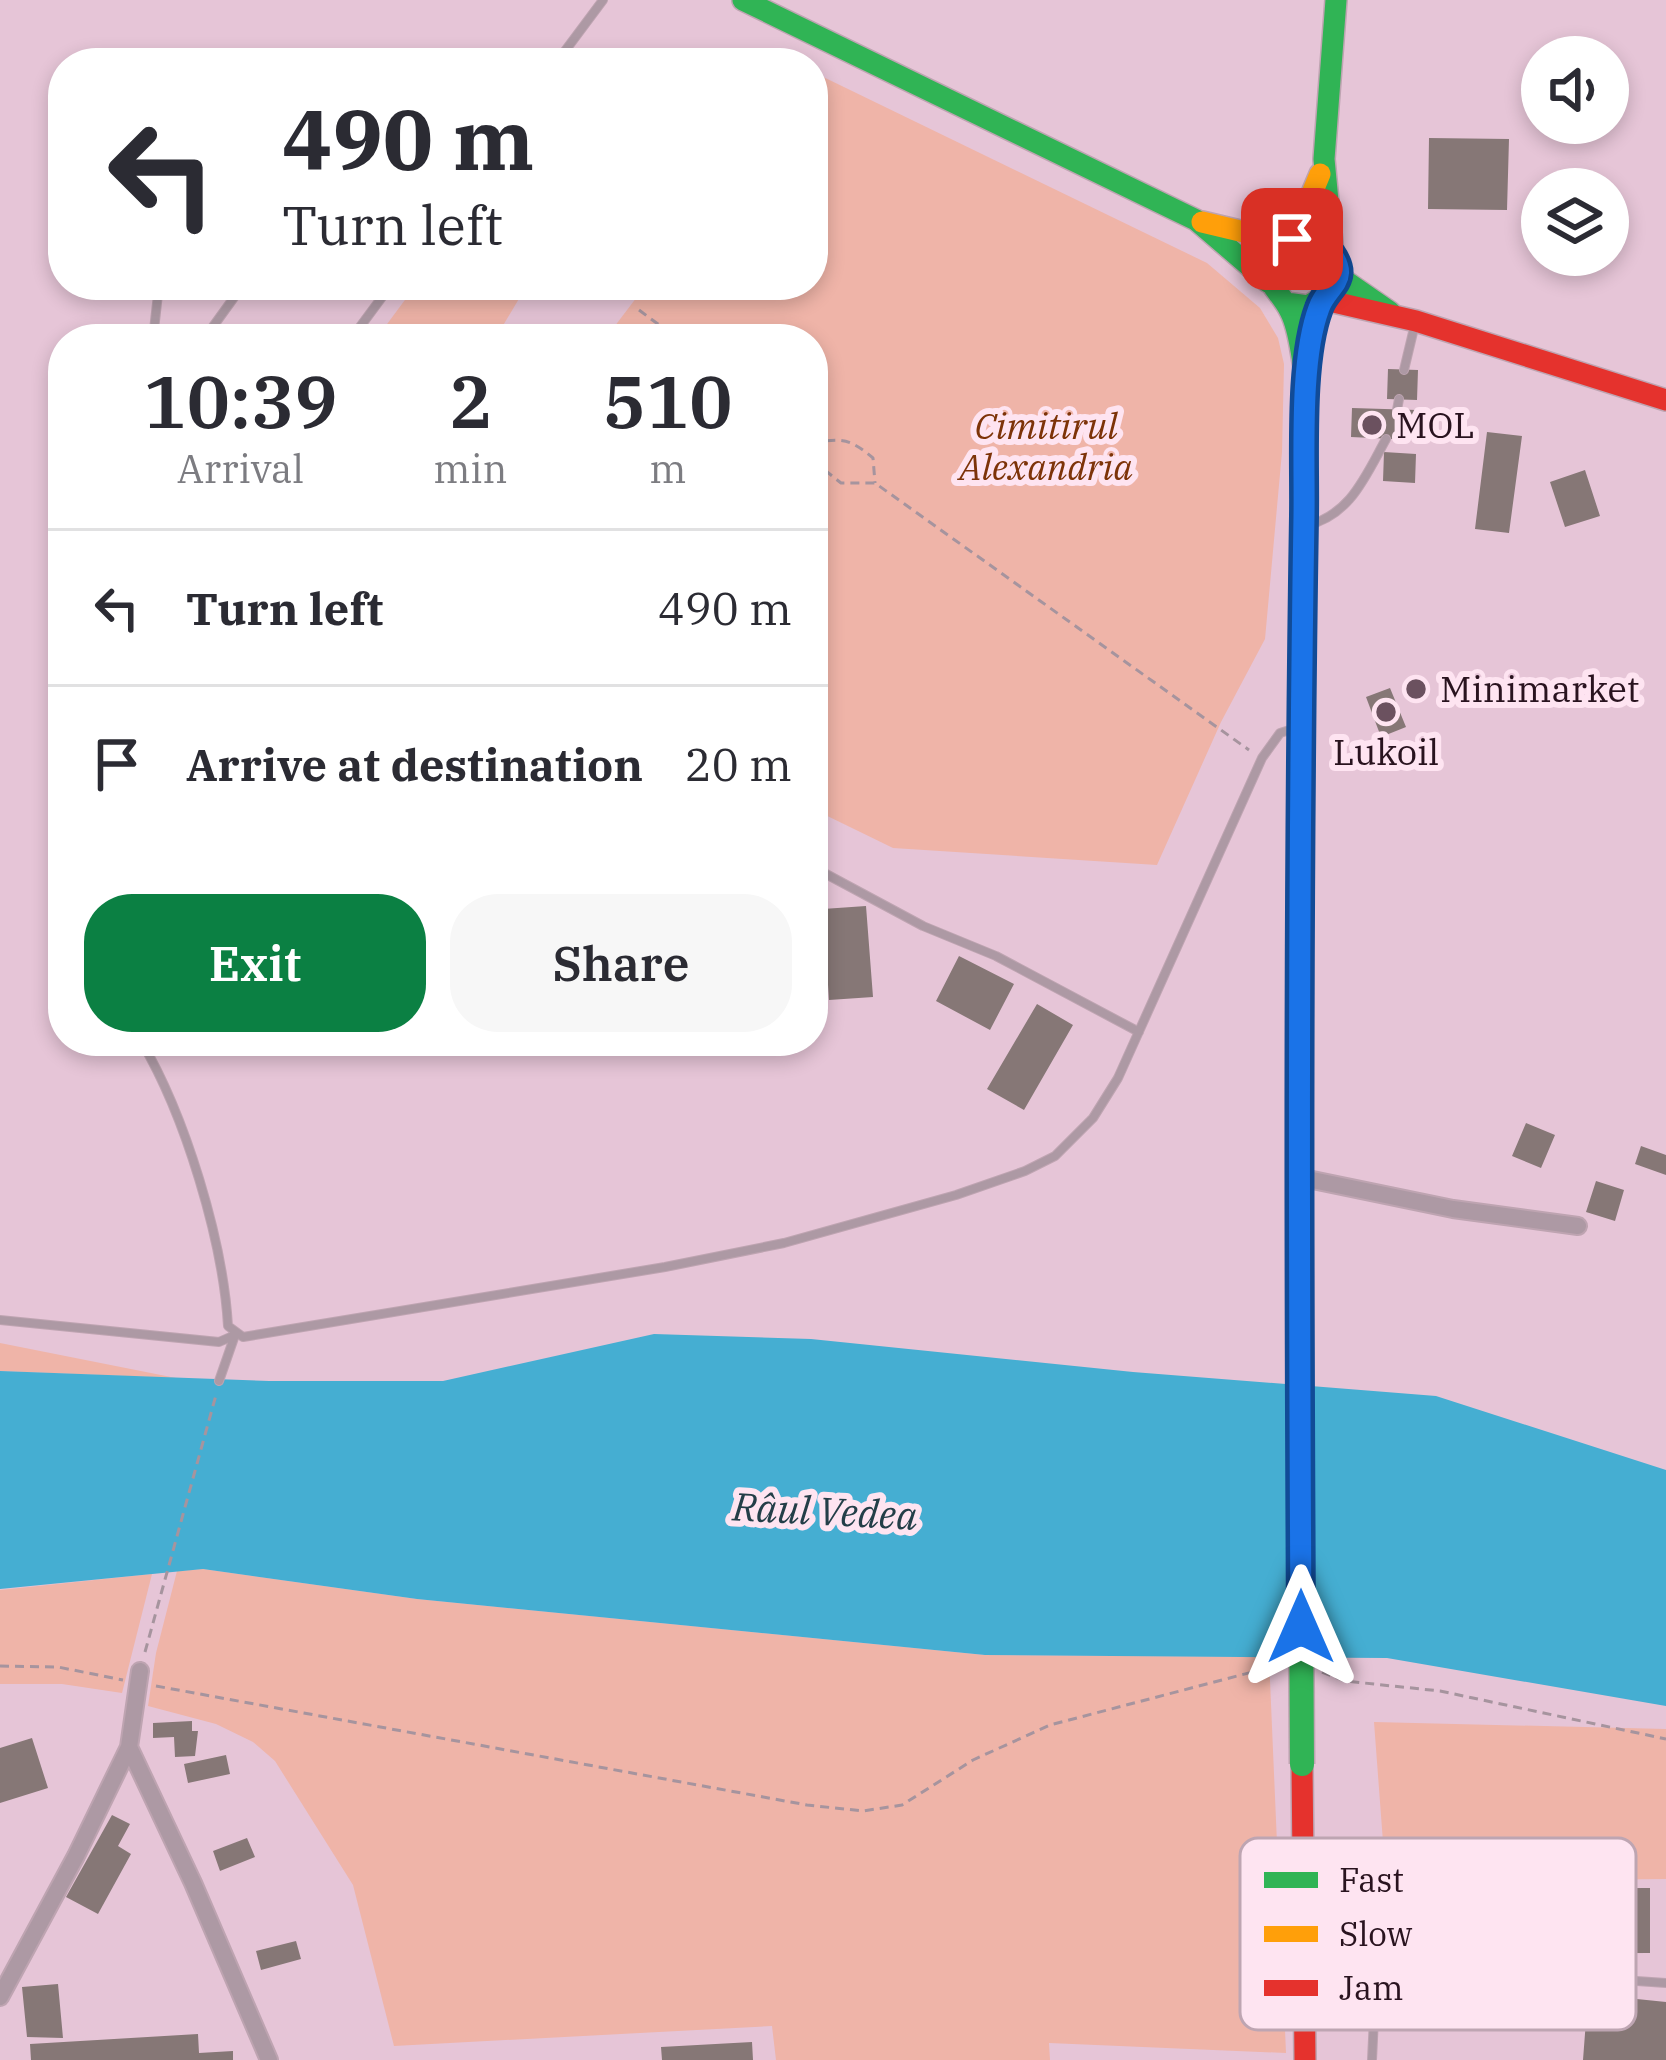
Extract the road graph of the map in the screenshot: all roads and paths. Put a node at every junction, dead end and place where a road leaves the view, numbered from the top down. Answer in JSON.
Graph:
{"nodes":[{"id":1,"x":603,"y":0,"type":"edge"},
{"id":2,"x":743,"y":0,"type":"edge"},
{"id":3,"x":1336,"y":0,"type":"edge"},
{"id":4,"x":776,"y":8,"type":"edge"},
{"id":5,"x":567,"y":48,"type":"edge"},
{"id":6,"x":1323,"y":166,"type":"junction"},
{"id":7,"x":1196,"y":220,"type":"junction"},
{"id":8,"x":1289,"y":240,"type":"junction"},
{"id":9,"x":1335,"y":265,"type":"junction"},
{"id":10,"x":1268,"y":282,"type":"junction"},
{"id":11,"x":380,"y":300,"type":"edge"},
{"id":12,"x":1322,"y":302,"type":"junction"},
{"id":13,"x":1286,"y":303,"type":"junction"},
{"id":14,"x":639,"y":310,"type":"dead end"},
{"id":15,"x":1405,"y":318,"type":"junction"},
{"id":16,"x":361,"y":324,"type":"edge"},
{"id":17,"x":658,"y":324,"type":"edge"},
{"id":18,"x":1404,"y":370,"type":"dead end"},
{"id":19,"x":1306,"y":381,"type":"junction"},
{"id":20,"x":1666,"y":400,"type":"edge"},
{"id":21,"x":1386,"y":439,"type":"dead end"},
{"id":22,"x":828,"y":441,"type":"edge"},
{"id":23,"x":828,"y":473,"type":"edge"},
{"id":24,"x":875,"y":483,"type":"junction"},
{"id":25,"x":1304,"y":527,"type":"junction"},
{"id":26,"x":1299,"y":728,"type":"junction"},
{"id":27,"x":1262,"y":758,"type":"junction"},
{"id":28,"x":828,"y":875,"type":"edge"},
{"id":29,"x":1139,"y":1032,"type":"junction"},
{"id":30,"x":150,"y":1056,"type":"edge"},
{"id":31,"x":1298,"y":1177,"type":"junction"},
{"id":32,"x":1578,"y":1226,"type":"dead end"},
{"id":33,"x":0,"y":1320,"type":"edge"},
{"id":34,"x":235,"y":1334,"type":"junction"},
{"id":35,"x":220,"y":1381,"type":"joint"},
{"id":36,"x":0,"y":1666,"type":"edge"},
{"id":37,"x":1279,"y":1670,"type":"dead end"},
{"id":38,"x":1316,"y":1670,"type":"dead end"},
{"id":39,"x":139,"y":1677,"type":"junction"},
{"id":40,"x":1666,"y":1739,"type":"edge"},
{"id":41,"x":129,"y":1747,"type":"junction"},
{"id":42,"x":1302,"y":1838,"type":"edge"},
{"id":43,"x":1636,"y":1981,"type":"edge"},
{"id":44,"x":1666,"y":1983,"type":"edge"},
{"id":45,"x":0,"y":1997,"type":"edge"},
{"id":46,"x":1304,"y":2030,"type":"edge"},
{"id":47,"x":1373,"y":2030,"type":"edge"},
{"id":48,"x":269,"y":2060,"type":"edge"},
{"id":49,"x":1304,"y":2060,"type":"edge"},
{"id":50,"x":1372,"y":2060,"type":"edge"}],
"edges":[{"from":1,"to":5,"type":"lane"},
{"from":2,"to":4,"type":"main road"},
{"from":3,"to":6,"type":"main road"},
{"from":4,"to":7,"type":"main road"},
{"from":6,"to":8,"type":"main road"},
{"from":6,"to":9,"type":"main road"},
{"from":7,"to":8,"type":"main road"},
{"from":7,"to":10,"type":"main road"},
{"from":8,"to":9,"type":"main road"},
{"from":8,"to":10,"type":"main road"},
{"from":9,"to":12,"type":"main road"},
{"from":9,"to":15,"type":"main road"},
{"from":10,"to":13,"type":"main road"},
{"from":11,"to":16,"type":"lane"},
{"from":12,"to":13,"type":"main road"},
{"from":12,"to":15,"type":"main road"},
{"from":12,"to":19,"type":"main road"},
{"from":13,"to":19,"type":"main road"},
{"from":14,"to":17,"type":"path"},
{"from":15,"to":18,"type":"lane"},
{"from":15,"to":20,"type":"main road"},
{"from":19,"to":25,"type":"main road"},
{"from":21,"to":25,"type":"lane"},
{"from":22,"to":24,"type":"path"},
{"from":23,"to":24,"type":"path"},
{"from":24,"to":27,"type":"path"},
{"from":25,"to":26,"type":"main road"},
{"from":26,"to":27,"type":"lane"},
{"from":26,"to":31,"type":"main road"},
{"from":27,"to":29,"type":"lane"},
{"from":28,"to":29,"type":"lane"},
{"from":29,"to":34,"type":"lane"},
{"from":30,"to":34,"type":"lane"},
{"from":31,"to":32,"type":"street"},
{"from":31,"to":42,"type":"main road","bridge":true},
{"from":33,"to":34,"type":"lane"},
{"from":34,"to":35,"type":"lane"},
{"from":35,"to":39,"type":"path"},
{"from":36,"to":39,"type":"path"},
{"from":37,"to":39,"type":"path"},
{"from":38,"to":40,"type":"path"},
{"from":39,"to":41,"type":"street"},
{"from":41,"to":45,"type":"street"},
{"from":41,"to":48,"type":"street"},
{"from":43,"to":44,"type":"lane"},
{"from":46,"to":49,"type":"main road","bridge":true},
{"from":47,"to":50,"type":"lane"}]}
